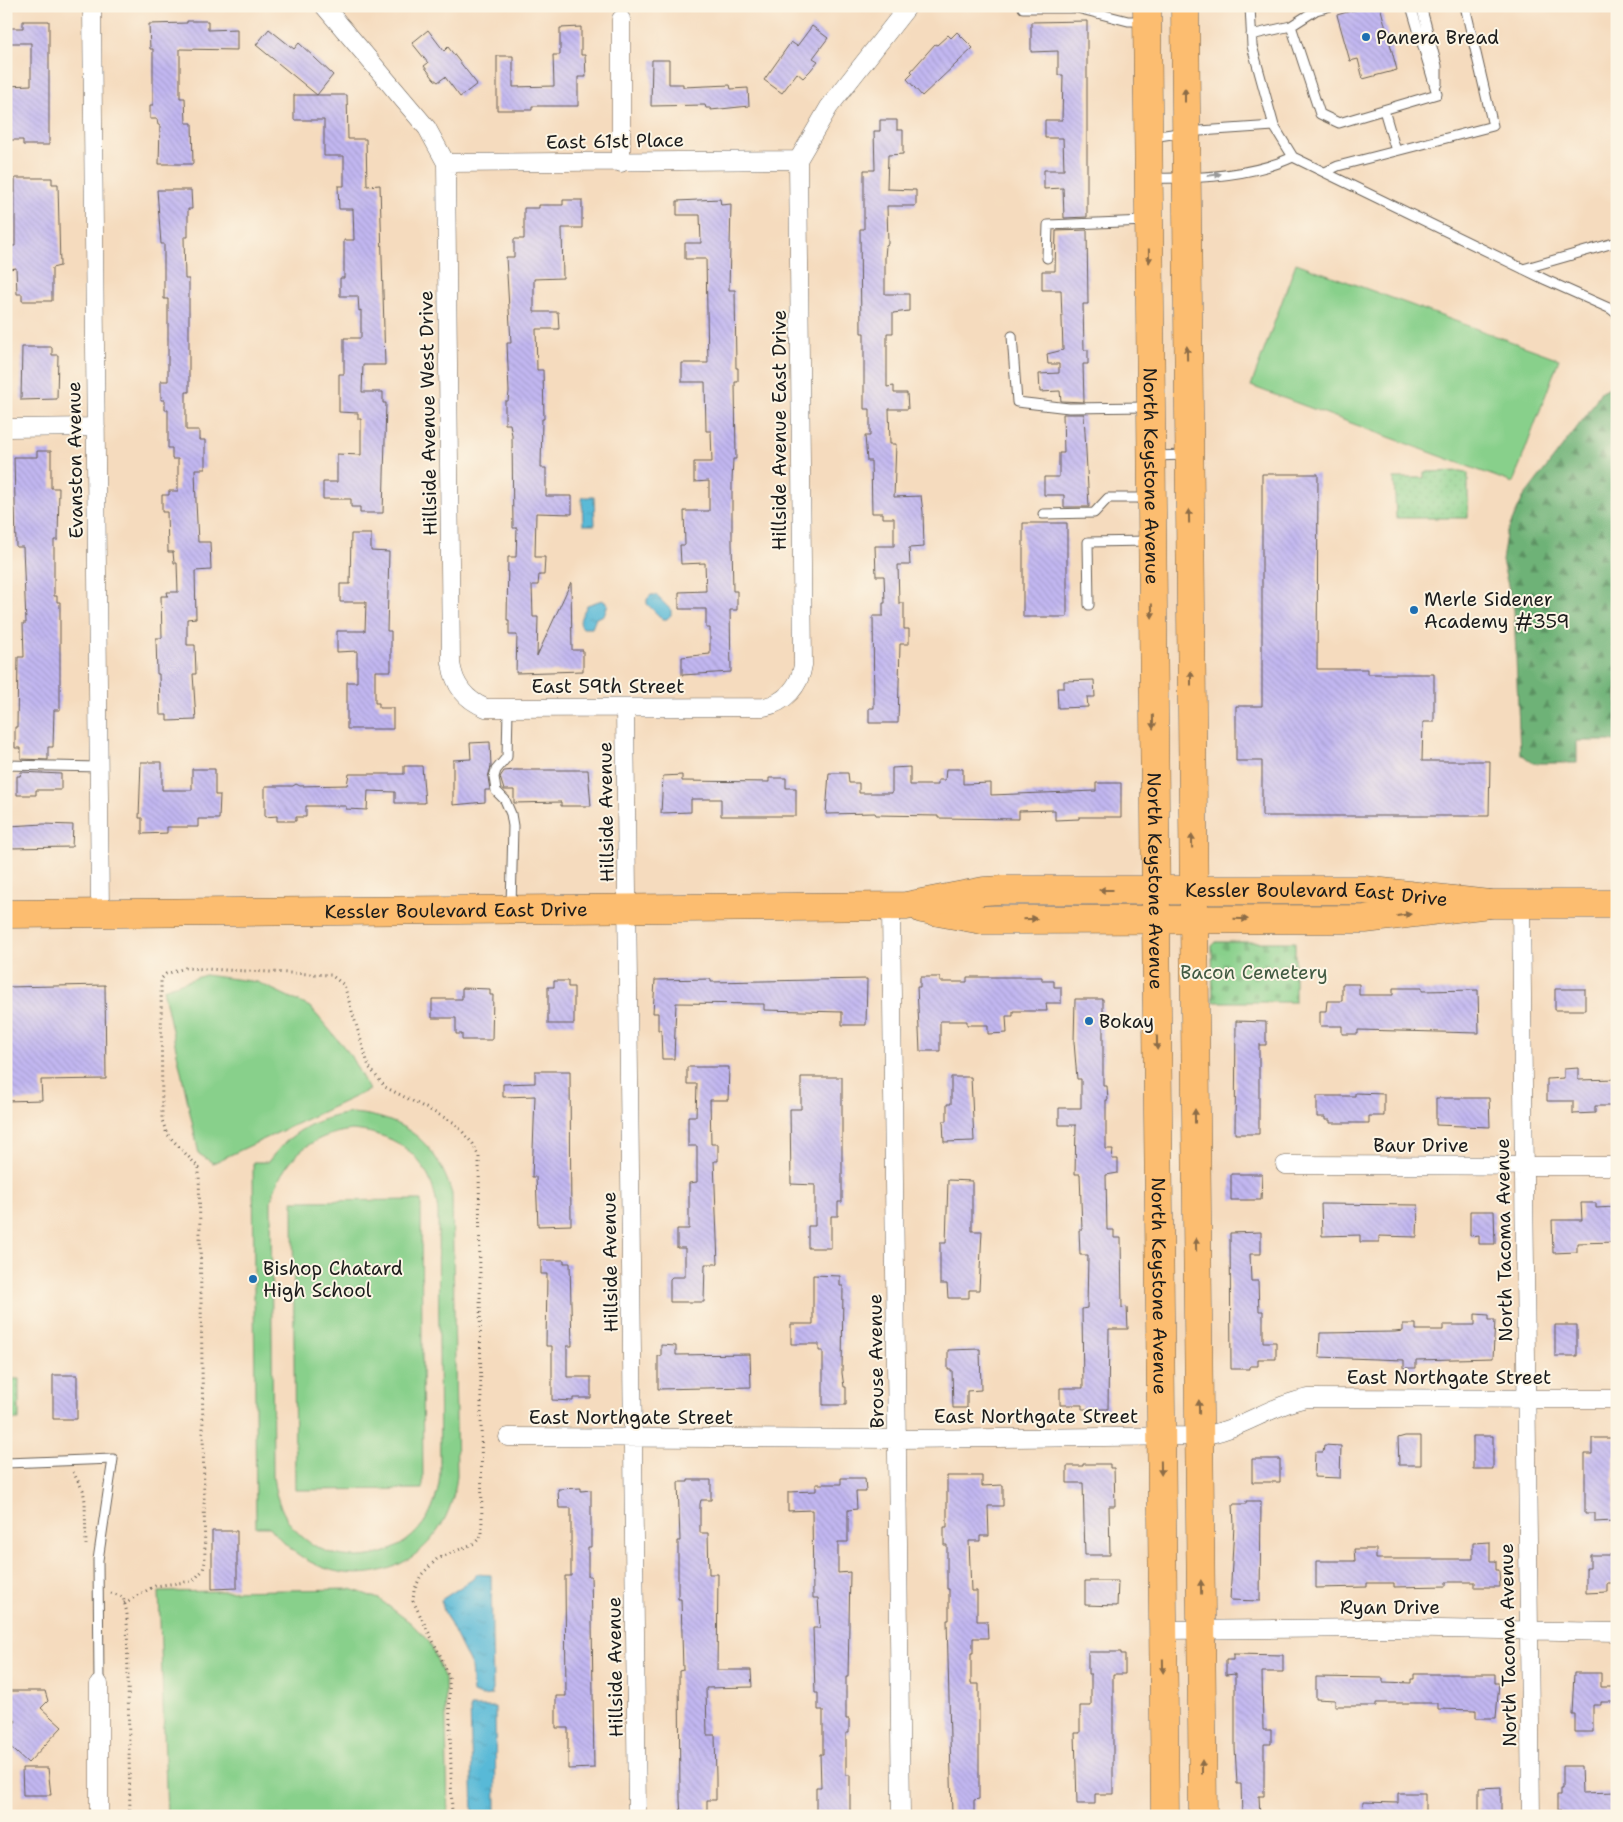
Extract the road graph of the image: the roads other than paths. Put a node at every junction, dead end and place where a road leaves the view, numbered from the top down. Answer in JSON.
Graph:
{"nodes":[{"id":1,"x":92,"y":6,"type":"edge"},
{"id":2,"x":324,"y":6,"type":"edge"},
{"id":3,"x":1185,"y":6,"type":"edge"},
{"id":4,"x":1250,"y":6,"type":"edge"},
{"id":5,"x":1310,"y":6,"type":"edge"},
{"id":6,"x":1331,"y":6,"type":"edge"},
{"id":7,"x":1411,"y":6,"type":"edge"},
{"id":8,"x":1421,"y":6,"type":"edge"},
{"id":9,"x":1465,"y":6,"type":"edge"},
{"id":10,"x":1023,"y":8,"type":"dead end"},
{"id":11,"x":906,"y":9,"type":"dead end"},
{"id":12,"x":1147,"y":14,"type":"edge"},
{"id":13,"x":620,"y":19,"type":"dead end"},
{"id":14,"x":1290,"y":26,"type":"junction"},
{"id":15,"x":1251,"y":34,"type":"junction"},
{"id":16,"x":1433,"y":67,"type":"junction"},
{"id":17,"x":1384,"y":110,"type":"junction"},
{"id":18,"x":1274,"y":126,"type":"junction"},
{"id":19,"x":1185,"y":132,"type":"junction"},
{"id":20,"x":1148,"y":137,"type":"junction"},
{"id":21,"x":1396,"y":151,"type":"junction"},
{"id":22,"x":1293,"y":157,"type":"junction"},
{"id":23,"x":798,"y":160,"type":"junction"},
{"id":24,"x":621,"y":163,"type":"junction"},
{"id":25,"x":446,"y":164,"type":"junction"},
{"id":26,"x":1325,"y":172,"type":"junction"},
{"id":27,"x":1148,"y":178,"type":"junction"},
{"id":28,"x":1186,"y":179,"type":"junction"},
{"id":29,"x":1148,"y":221,"type":"junction"},
{"id":30,"x":1617,"y":242,"type":"edge"},
{"id":31,"x":1047,"y":258,"type":"dead end"},
{"id":32,"x":1523,"y":268,"type":"junction"},
{"id":33,"x":1615,"y":310,"type":"edge"},
{"id":34,"x":1012,"y":336,"type":"dead end"},
{"id":35,"x":1150,"y":406,"type":"junction"},
{"id":36,"x":96,"y":427,"type":"junction"},
{"id":37,"x":6,"y":428,"type":"edge"},
{"id":38,"x":1188,"y":455,"type":"junction"},
{"id":39,"x":1150,"y":456,"type":"junction"},
{"id":40,"x":1150,"y":498,"type":"junction"},
{"id":41,"x":1043,"y":514,"type":"dead end"},
{"id":42,"x":1152,"y":540,"type":"junction"},
{"id":43,"x":1089,"y":606,"type":"dead end"},
{"id":44,"x":452,"y":663,"type":"joint"},
{"id":45,"x":788,"y":695,"type":"joint"},
{"id":46,"x":508,"y":708,"type":"junction"},
{"id":47,"x":625,"y":708,"type":"junction"},
{"id":48,"x":6,"y":766,"type":"edge"},
{"id":49,"x":99,"y":767,"type":"junction"},
{"id":50,"x":1155,"y":889,"type":"junction"},
{"id":51,"x":1192,"y":889,"type":"junction"},
{"id":52,"x":1521,"y":903,"type":"junction"},
{"id":53,"x":1489,"y":904,"type":"junction"},
{"id":54,"x":1617,"y":904,"type":"edge"},
{"id":55,"x":899,"y":906,"type":"junction"},
{"id":56,"x":628,"y":909,"type":"junction"},
{"id":57,"x":511,"y":910,"type":"junction"},
{"id":58,"x":100,"y":913,"type":"junction"},
{"id":59,"x":6,"y":914,"type":"edge"},
{"id":60,"x":1155,"y":918,"type":"junction"},
{"id":61,"x":1193,"y":918,"type":"junction"},
{"id":62,"x":1285,"y":1165,"type":"dead end"},
{"id":63,"x":1524,"y":1166,"type":"junction"},
{"id":64,"x":1617,"y":1166,"type":"edge"},
{"id":65,"x":1527,"y":1399,"type":"junction"},
{"id":66,"x":1617,"y":1399,"type":"edge"},
{"id":67,"x":1161,"y":1436,"type":"junction"},
{"id":68,"x":1199,"y":1436,"type":"junction"},
{"id":69,"x":508,"y":1437,"type":"dead end"},
{"id":70,"x":633,"y":1439,"type":"junction"},
{"id":71,"x":898,"y":1439,"type":"junction"},
{"id":72,"x":6,"y":1463,"type":"edge"},
{"id":73,"x":1163,"y":1630,"type":"junction"},
{"id":74,"x":1201,"y":1630,"type":"junction"},
{"id":75,"x":1528,"y":1632,"type":"junction"},
{"id":76,"x":1617,"y":1632,"type":"edge"},
{"id":77,"x":99,"y":1684,"type":"joint"},
{"id":78,"x":99,"y":1816,"type":"edge"},
{"id":79,"x":637,"y":1816,"type":"edge"},
{"id":80,"x":901,"y":1816,"type":"edge"},
{"id":81,"x":1165,"y":1816,"type":"edge"},
{"id":82,"x":1203,"y":1816,"type":"edge"},
{"id":83,"x":1531,"y":1816,"type":"edge"}],
"edges":[{"from":1,"to":36,"type":"street","name":"Evanston Avenue"},
{"from":2,"to":25,"type":"street"},
{"from":19,"to":3,"type":"main road","name":"North Keystone Avenue","one_way":true},
{"from":4,"to":15,"type":"lane"},
{"from":5,"to":14,"type":"lane"},
{"from":6,"to":14,"type":"lane"},
{"from":7,"to":16,"type":"lane"},
{"from":8,"to":16,"type":"lane"},
{"from":9,"to":21,"type":"lane"},
{"from":10,"to":12,"type":"lane"},
{"from":11,"to":23,"type":"street"},
{"from":12,"to":20,"type":"main road","name":"North Keystone Avenue"},
{"from":13,"to":24,"type":"street"},
{"from":14,"to":15,"type":"lane"},
{"from":14,"to":17,"type":"lane"},
{"from":15,"to":18,"type":"lane"},
{"from":16,"to":17,"type":"lane"},
{"from":17,"to":21,"type":"lane"},
{"from":18,"to":19,"type":"lane"},
{"from":18,"to":22,"type":"lane"},
{"from":19,"to":20,"type":"lane"},
{"from":19,"to":28,"type":"main road","name":"North Keystone Avenue"},
{"from":20,"to":27,"type":"main road","name":"North Keystone Avenue"},
{"from":21,"to":26,"type":"lane"},
{"from":22,"to":26,"type":"lane"},
{"from":28,"to":22,"type":"lane","one_way":true},
{"from":23,"to":24,"type":"street","name":"East 61st Place"},
{"from":23,"to":45,"type":"street","name":"Hillside Avenue East Drive"},
{"from":24,"to":25,"type":"street","name":"East 61st Place"},
{"from":25,"to":44,"type":"street","name":"Hillside Avenue West Drive"},
{"from":26,"to":32,"type":"lane"},
{"from":27,"to":28,"type":"lane"},
{"from":27,"to":29,"type":"main road","name":"North Keystone Avenue"},
{"from":38,"to":28,"type":"main road","name":"North Keystone Avenue","one_way":true},
{"from":29,"to":31,"type":"lane"},
{"from":29,"to":35,"type":"main road","name":"North Keystone Avenue","one_way":true},
{"from":30,"to":32,"type":"lane"},
{"from":32,"to":33,"type":"lane"},
{"from":34,"to":35,"type":"lane"},
{"from":35,"to":39,"type":"main road","name":"North Keystone Avenue"},
{"from":36,"to":37,"type":"street"},
{"from":36,"to":49,"type":"street","name":"Evanston Avenue"},
{"from":38,"to":39,"type":"lane"},
{"from":51,"to":38,"type":"main road","name":"North Keystone Avenue","one_way":true},
{"from":39,"to":40,"type":"main road","name":"North Keystone Avenue"},
{"from":40,"to":41,"type":"lane"},
{"from":40,"to":42,"type":"main road","name":"North Keystone Avenue"},
{"from":42,"to":43,"type":"lane"},
{"from":42,"to":50,"type":"main road","name":"North Keystone Avenue","one_way":true},
{"from":44,"to":46,"type":"street","name":"East 59th Street"},
{"from":45,"to":47,"type":"street","name":"East 59th Street"},
{"from":46,"to":47,"type":"street","name":"East 59th Street"},
{"from":46,"to":57,"type":"lane"},
{"from":47,"to":56,"type":"street","name":"Hillside Avenue"},
{"from":48,"to":49,"type":"lane"},
{"from":49,"to":58,"type":"street","name":"Evanston Avenue"},
{"from":50,"to":51,"type":"main road","name":"Kessler Boulevard East Drive"},
{"from":50,"to":55,"type":"main road","name":"Kessler Boulevard East Drive","one_way":true},
{"from":50,"to":60,"type":"main road","name":"North Keystone Avenue"},
{"from":51,"to":53,"type":"main road","name":"Kessler Boulevard East Drive"},
{"from":51,"to":61,"type":"main road","name":"North Keystone Avenue"},
{"from":52,"to":53,"type":"main road","name":"Kessler Boulevard East Drive"},
{"from":52,"to":54,"type":"main road","name":"Kessler Boulevard East Drive"},
{"from":52,"to":63,"type":"street","name":"North Tacoma Avenue"},
{"from":61,"to":53,"type":"main road","name":"Kessler Boulevard East Drive","one_way":true},
{"from":55,"to":56,"type":"main road","name":"Kessler Boulevard East Drive"},
{"from":55,"to":60,"type":"main road","name":"Kessler Boulevard East Drive","one_way":true},
{"from":55,"to":71,"type":"street","name":"Brouse Avenue"},
{"from":56,"to":57,"type":"main road","name":"Kessler Boulevard East Drive"},
{"from":56,"to":70,"type":"street","name":"Hillside Avenue"},
{"from":57,"to":58,"type":"main road","name":"Kessler Boulevard East Drive"},
{"from":58,"to":59,"type":"main road","name":"Kessler Boulevard East Drive"},
{"from":60,"to":61,"type":"main road","name":"Kessler Boulevard East Drive"},
{"from":60,"to":67,"type":"main road","name":"North Keystone Avenue","one_way":true},
{"from":68,"to":61,"type":"main road","name":"North Keystone Avenue","one_way":true},
{"from":62,"to":63,"type":"street","name":"Baur Drive"},
{"from":63,"to":64,"type":"street","name":"Baur Drive"},
{"from":63,"to":65,"type":"street","name":"North Tacoma Avenue"},
{"from":65,"to":66,"type":"street","name":"East Northgate Street"},
{"from":65,"to":68,"type":"street","name":"East Northgate Street"},
{"from":65,"to":75,"type":"street","name":"North Tacoma Avenue"},
{"from":67,"to":68,"type":"street","name":"East Northgate Street"},
{"from":67,"to":71,"type":"street","name":"East Northgate Street"},
{"from":67,"to":73,"type":"main road","name":"North Keystone Avenue","one_way":true},
{"from":74,"to":68,"type":"main road","name":"North Keystone Avenue","one_way":true},
{"from":69,"to":70,"type":"street","name":"East Northgate Street"},
{"from":70,"to":71,"type":"street","name":"East Northgate Street"},
{"from":70,"to":79,"type":"street","name":"Hillside Avenue"},
{"from":71,"to":80,"type":"street","name":"Brouse Avenue"},
{"from":72,"to":77,"type":"lane"},
{"from":73,"to":74,"type":"street","name":"Ryan Drive"},
{"from":73,"to":81,"type":"main road","name":"North Keystone Avenue","one_way":true},
{"from":74,"to":75,"type":"street","name":"Ryan Drive"},
{"from":82,"to":74,"type":"main road","name":"North Keystone Avenue","one_way":true},
{"from":75,"to":76,"type":"street","name":"Ryan Drive"},
{"from":75,"to":83,"type":"street","name":"North Tacoma Avenue"},
{"from":77,"to":78,"type":"street"}]}
